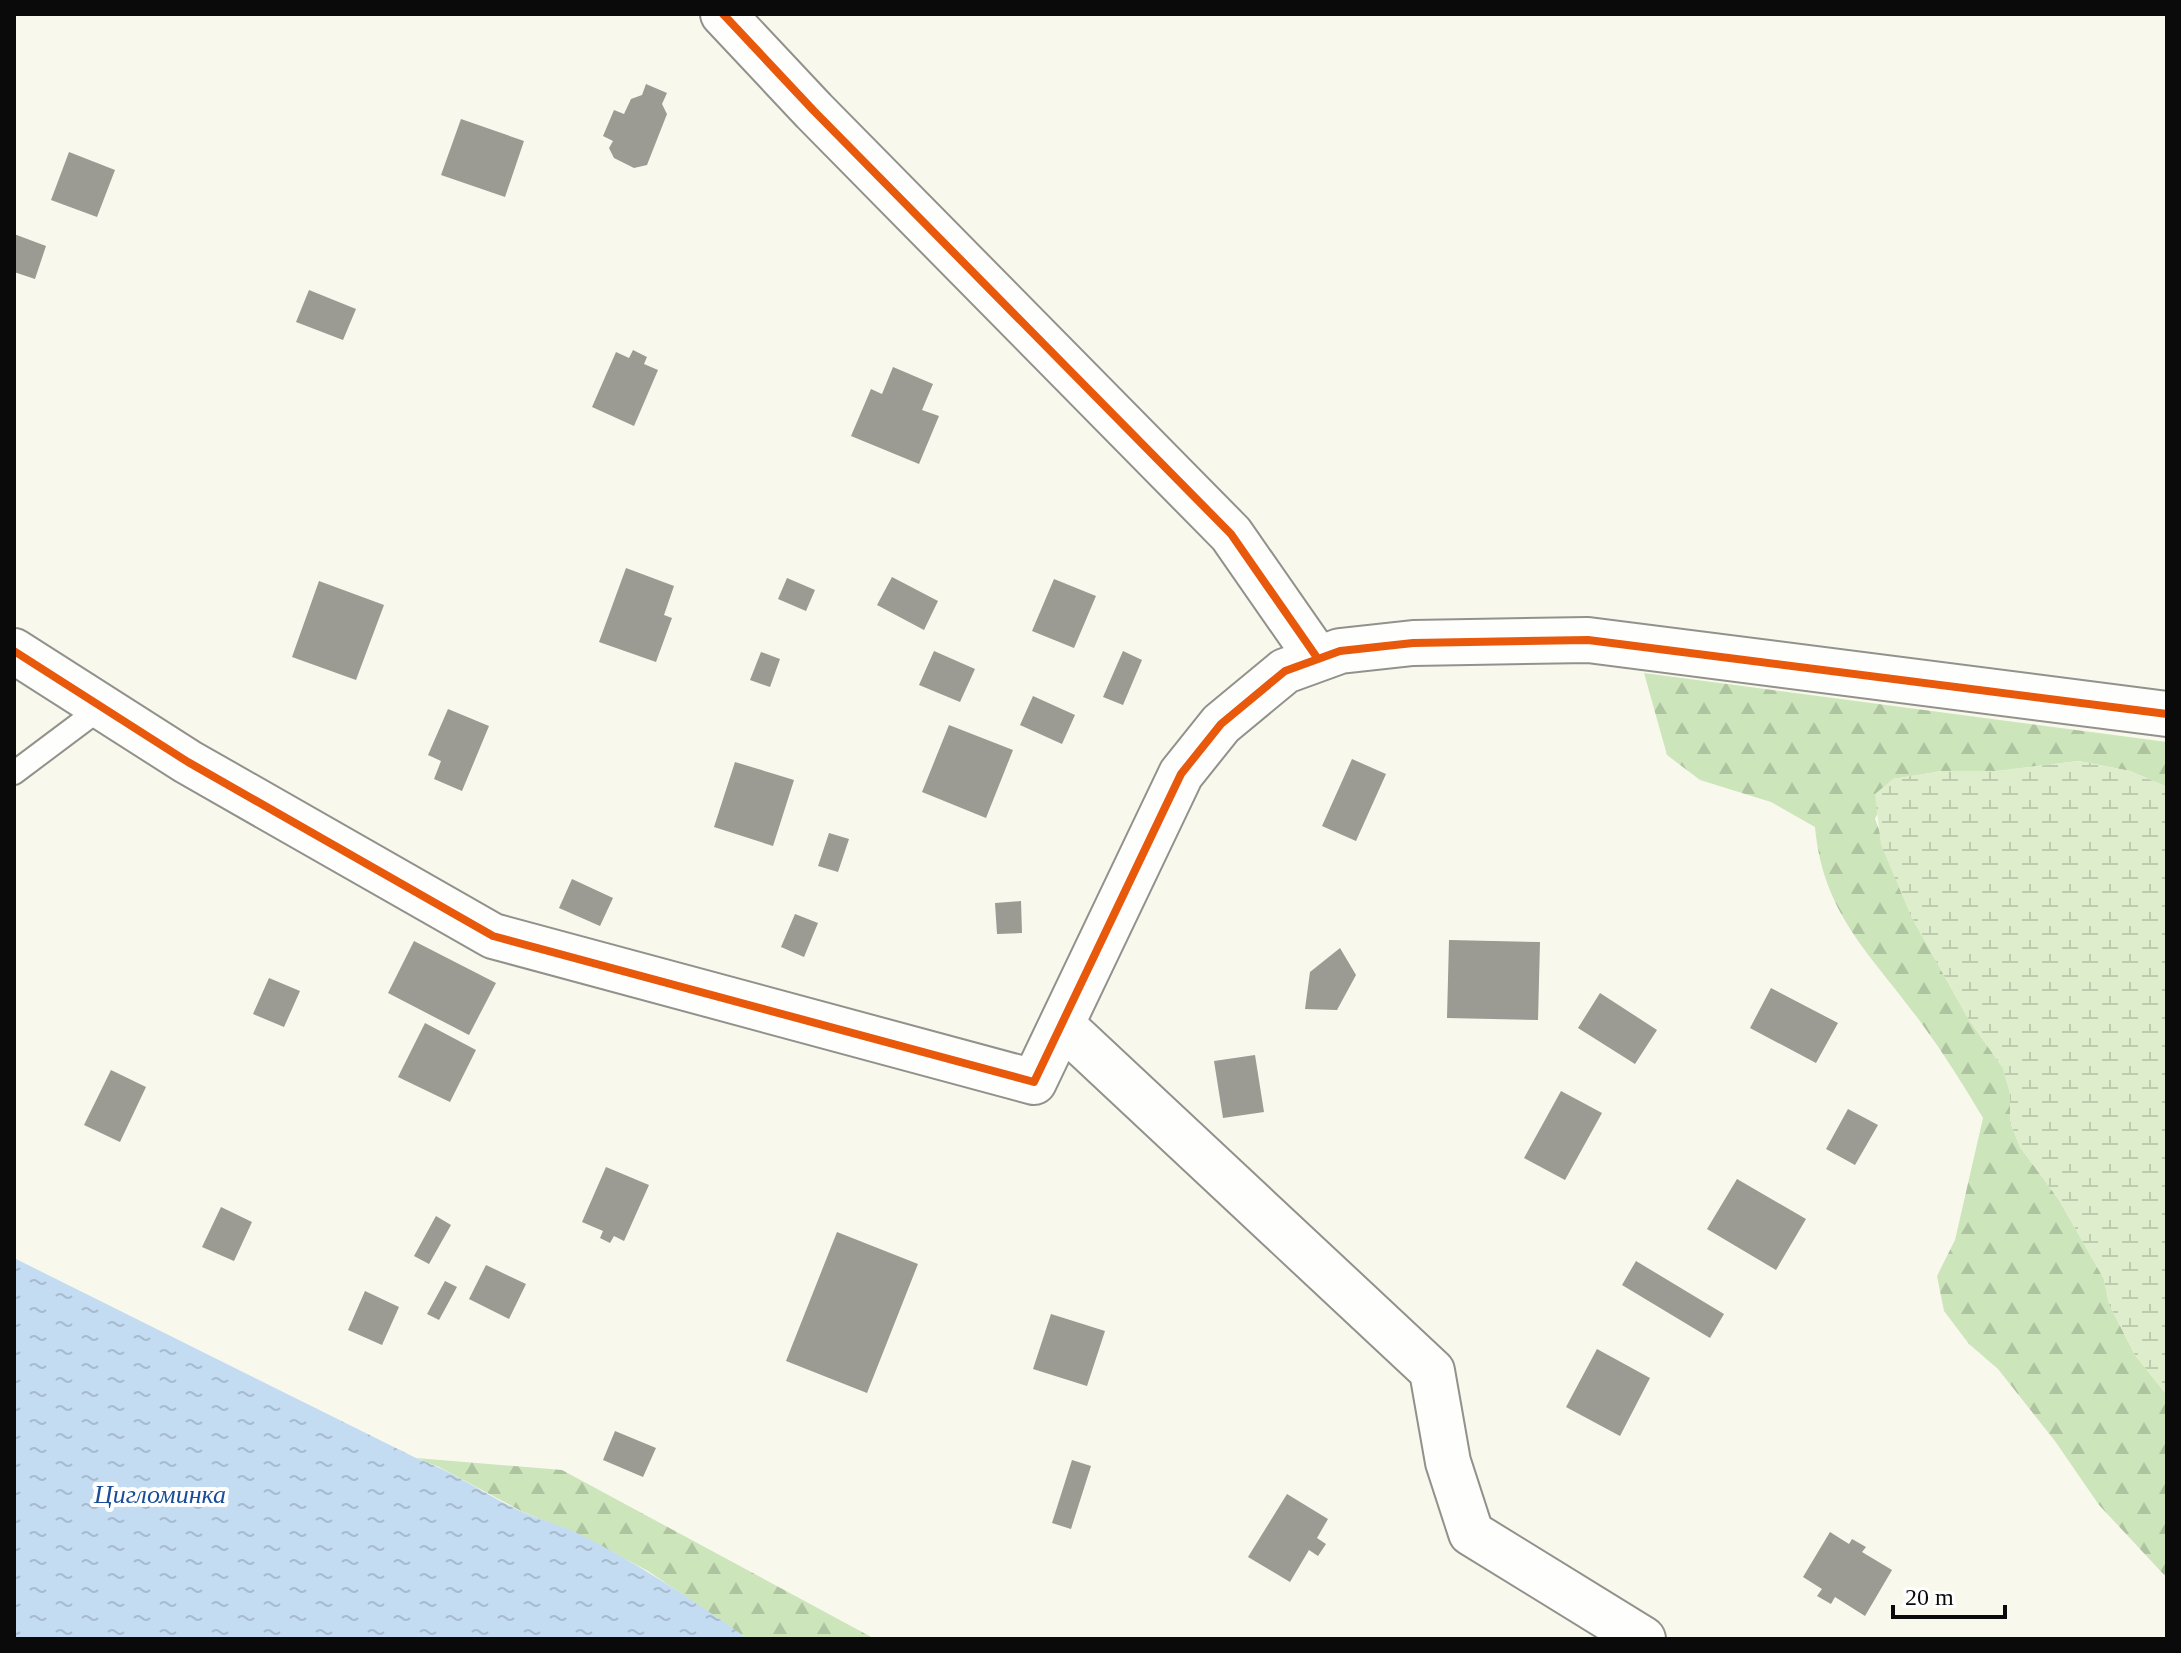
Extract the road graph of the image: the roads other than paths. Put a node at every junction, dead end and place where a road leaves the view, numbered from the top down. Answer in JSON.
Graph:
{"nodes":[{"id":1,"x":723,"y":14,"type":"edge"},
{"id":2,"x":14,"y":651,"type":"edge"},
{"id":3,"x":1318,"y":659,"type":"junction"},
{"id":4,"x":102,"y":707,"type":"junction"},
{"id":5,"x":2167,"y":714,"type":"edge"},
{"id":6,"x":14,"y":773,"type":"edge"},
{"id":7,"x":1062,"y":1025,"type":"junction"},
{"id":8,"x":1643,"y":1639,"type":"edge"}],
"edges":[{"from":1,"to":3,"type":"street"},
{"from":2,"to":4,"type":"street"},
{"from":3,"to":5,"type":"street"},
{"from":3,"to":7,"type":"street"},
{"from":4,"to":6,"type":"lane"},
{"from":4,"to":7,"type":"street"},
{"from":7,"to":8,"type":"street"}]}
